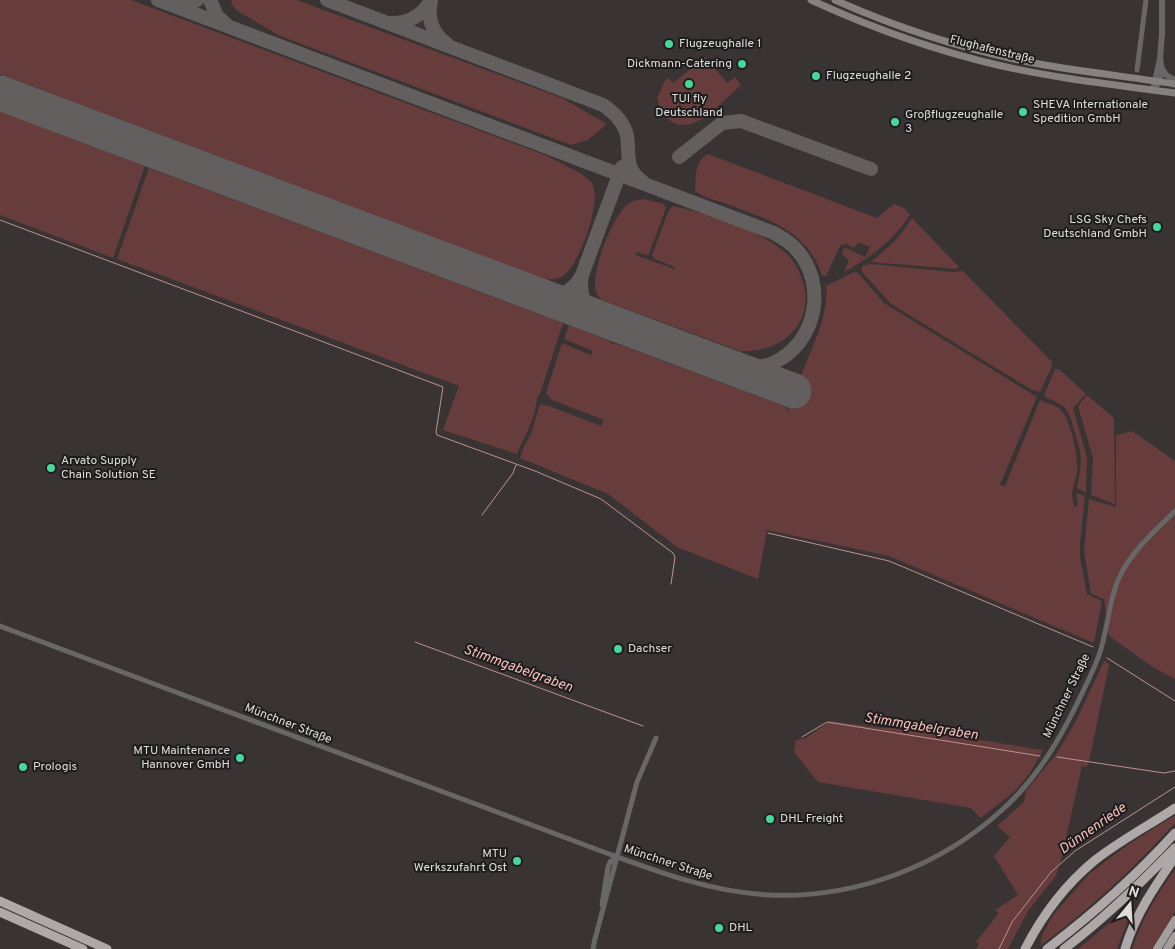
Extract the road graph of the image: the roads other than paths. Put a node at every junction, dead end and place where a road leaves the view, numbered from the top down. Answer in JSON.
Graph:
{"nodes":[{"id":1,"x":811,"y":0,"type":"edge"},
{"id":2,"x":835,"y":0,"type":"edge"},
{"id":3,"x":1146,"y":0,"type":"edge"},
{"id":4,"x":1162,"y":0,"type":"edge"},
{"id":5,"x":1160,"y":59,"type":"junction"},
{"id":6,"x":1162,"y":69,"type":"junction"},
{"id":7,"x":1137,"y":70,"type":"dead end"},
{"id":8,"x":1157,"y":81,"type":"junction"},
{"id":9,"x":1175,"y":82,"type":"edge"},
{"id":10,"x":1153,"y":90,"type":"junction"},
{"id":11,"x":1175,"y":93,"type":"edge"},
{"id":12,"x":1174,"y":513,"type":"edge"},
{"id":13,"x":0,"y":626,"type":"edge"},
{"id":14,"x":656,"y":738,"type":"dead end"},
{"id":15,"x":1175,"y":808,"type":"edge"},
{"id":16,"x":1175,"y":833,"type":"edge"},
{"id":17,"x":1175,"y":848,"type":"edge"},
{"id":18,"x":616,"y":857,"type":"junction"},
{"id":19,"x":1175,"y":857,"type":"edge"},
{"id":20,"x":0,"y":901,"type":"edge"},
{"id":21,"x":0,"y":912,"type":"edge"},
{"id":22,"x":1175,"y":920,"type":"edge"},
{"id":23,"x":1175,"y":936,"type":"edge"},
{"id":24,"x":1026,"y":948,"type":"edge"},
{"id":25,"x":83,"y":949,"type":"edge"},
{"id":26,"x":107,"y":949,"type":"edge"},
{"id":27,"x":593,"y":949,"type":"edge"},
{"id":28,"x":1047,"y":949,"type":"edge"},
{"id":29,"x":1064,"y":949,"type":"edge"},
{"id":30,"x":1125,"y":949,"type":"edge"},
{"id":31,"x":1157,"y":949,"type":"edge"},
{"id":32,"x":1167,"y":949,"type":"edge"}],
"edges":[{"from":1,"to":10,"type":"main road","name":"Flughafenstraße"},
{"from":2,"to":8,"type":"main road","name":"Flughafenstraße"},
{"from":3,"to":7,"type":"street"},
{"from":4,"to":5,"type":"street"},
{"from":5,"to":6,"type":"street"},
{"from":5,"to":8,"type":"street"},
{"from":6,"to":8,"type":"street"},
{"from":6,"to":9,"type":"street"},
{"from":8,"to":9,"type":"main road","name":"Flughafenstraße"},
{"from":8,"to":10,"type":"street"},
{"from":10,"to":11,"type":"main road","name":"Flughafenstraße"},
{"from":12,"to":18,"type":"street","name":"Münchner Straße"},
{"from":13,"to":18,"type":"street","name":"Münchner Straße"},
{"from":14,"to":18,"type":"street"},
{"from":15,"to":24,"type":"highway"},
{"from":16,"to":28,"type":"highway"},
{"from":17,"to":29,"type":"highway"},
{"from":18,"to":27,"type":"street"},
{"from":19,"to":30,"type":"highway"},
{"from":20,"to":26,"type":"highway"},
{"from":21,"to":25,"type":"highway"},
{"from":22,"to":31,"type":"highway"},
{"from":23,"to":32,"type":"highway"}]}
